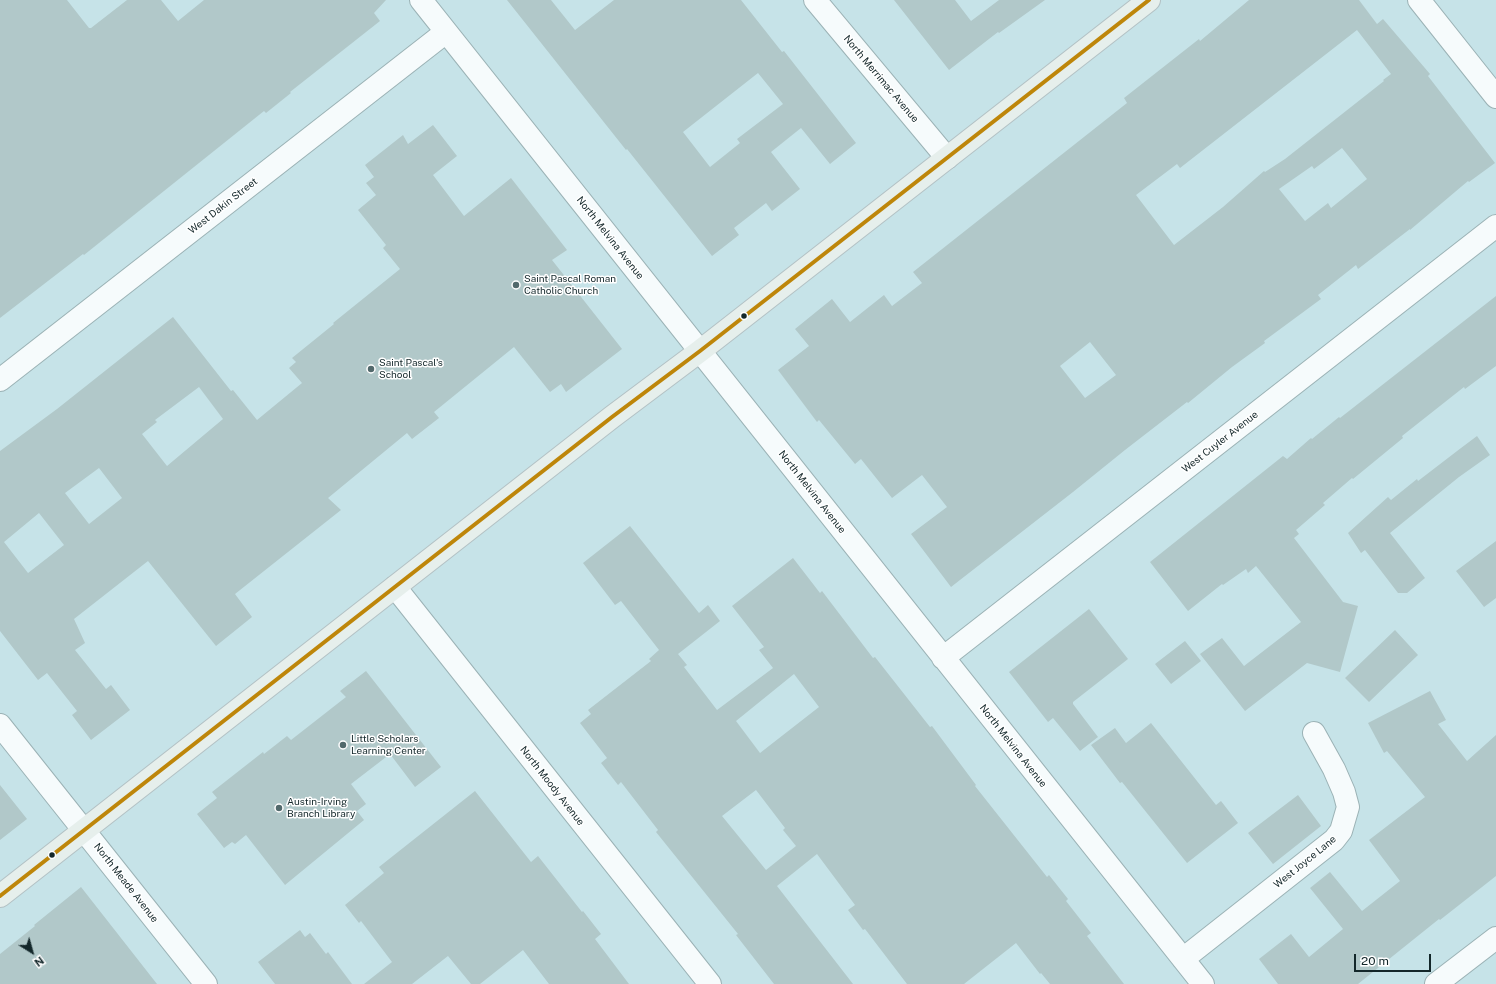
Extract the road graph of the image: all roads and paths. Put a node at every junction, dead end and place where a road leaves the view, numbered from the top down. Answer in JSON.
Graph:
{"nodes":[{"id":1,"x":421,"y":0,"type":"edge"},
{"id":2,"x":816,"y":0,"type":"edge"},
{"id":3,"x":1149,"y":0,"type":"edge"},
{"id":4,"x":1419,"y":0,"type":"edge"},
{"id":5,"x":446,"y":32,"type":"junction"},
{"id":6,"x":1496,"y":97,"type":"edge"},
{"id":7,"x":947,"y":158,"type":"junction"},
{"id":8,"x":1496,"y":226,"type":"edge"},
{"id":9,"x":700,"y":351,"type":"junction"},
{"id":10,"x":0,"y":380,"type":"edge"},
{"id":11,"x":395,"y":587,"type":"junction"},
{"id":12,"x":943,"y":658,"type":"junction"},
{"id":13,"x":0,"y":725,"type":"edge"},
{"id":14,"x":1314,"y":733,"type":"dead end"},
{"id":15,"x":84,"y":831,"type":"junction"},
{"id":16,"x":0,"y":896,"type":"edge"},
{"id":17,"x":1496,"y":938,"type":"edge"},
{"id":18,"x":1183,"y":959,"type":"junction"},
{"id":19,"x":206,"y":984,"type":"edge"},
{"id":20,"x":710,"y":984,"type":"edge"},
{"id":21,"x":1202,"y":984,"type":"edge"},
{"id":22,"x":1436,"y":984,"type":"edge"}],
"edges":[{"from":1,"to":5,"type":"street","name":"North Melvina Avenue"},
{"from":2,"to":7,"type":"street","name":"North Merrimac Avenue"},
{"from":3,"to":7,"type":"main road"},
{"from":4,"to":6,"type":"street"},
{"from":5,"to":9,"type":"street","name":"North Melvina Avenue"},
{"from":5,"to":10,"type":"street","name":"West Dakin Street"},
{"from":7,"to":9,"type":"main road"},
{"from":8,"to":12,"type":"street","name":"West Cuyler Avenue"},
{"from":9,"to":11,"type":"main road"},
{"from":9,"to":12,"type":"street","name":"North Melvina Avenue"},
{"from":11,"to":15,"type":"main road"},
{"from":11,"to":20,"type":"street","name":"North Moody Avenue"},
{"from":12,"to":18,"type":"street","name":"North Melvina Avenue"},
{"from":13,"to":15,"type":"street","name":"North Meade Avenue"},
{"from":14,"to":18,"type":"street","name":"West Joyce Lane"},
{"from":15,"to":16,"type":"main road"},
{"from":15,"to":19,"type":"street","name":"North Meade Avenue"},
{"from":17,"to":22,"type":"street"},
{"from":18,"to":21,"type":"street","name":"North Melvina Avenue"}]}
